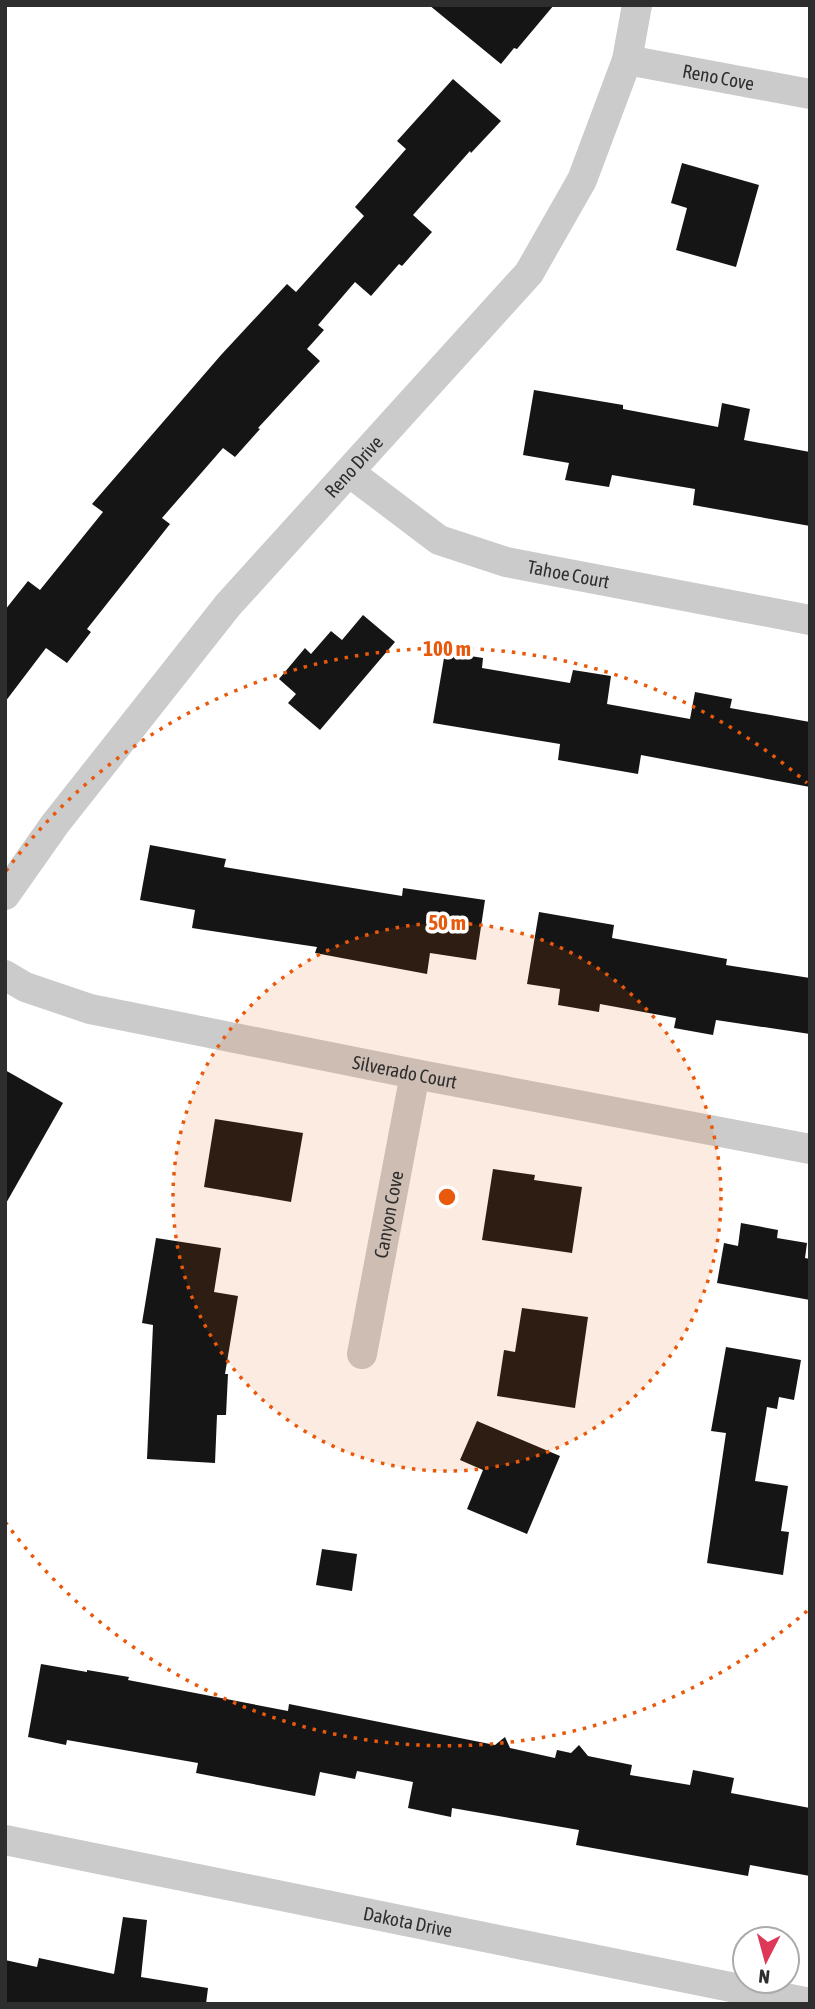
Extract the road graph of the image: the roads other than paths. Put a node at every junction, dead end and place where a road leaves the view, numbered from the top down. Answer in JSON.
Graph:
{"nodes":[{"id":1,"x":637,"y":5,"type":"edge"},
{"id":2,"x":627,"y":60,"type":"junction"},
{"id":3,"x":810,"y":94,"type":"edge"},
{"id":4,"x":349,"y":472,"type":"junction"},
{"id":5,"x":810,"y":620,"type":"edge"},
{"id":6,"x":5,"y":895,"type":"edge"},
{"id":7,"x":5,"y":975,"type":"edge"},
{"id":8,"x":415,"y":1074,"type":"junction"},
{"id":9,"x":810,"y":1149,"type":"edge"},
{"id":10,"x":362,"y":1354,"type":"dead end"},
{"id":11,"x":5,"y":1840,"type":"edge"},
{"id":12,"x":810,"y":2003,"type":"edge"}],
"edges":[{"from":1,"to":2,"type":"street","name":"Reno Drive"},
{"from":2,"to":3,"type":"street","name":"Reno Cove"},
{"from":2,"to":4,"type":"street","name":"Reno Drive"},
{"from":4,"to":5,"type":"street","name":"Tahoe Court"},
{"from":4,"to":6,"type":"street","name":"Reno Drive"},
{"from":7,"to":8,"type":"street","name":"Silverado Court"},
{"from":8,"to":9,"type":"street","name":"Silverado Court"},
{"from":8,"to":10,"type":"street","name":"Canyon Cove"},
{"from":11,"to":12,"type":"street","name":"Dakota Drive"}]}
